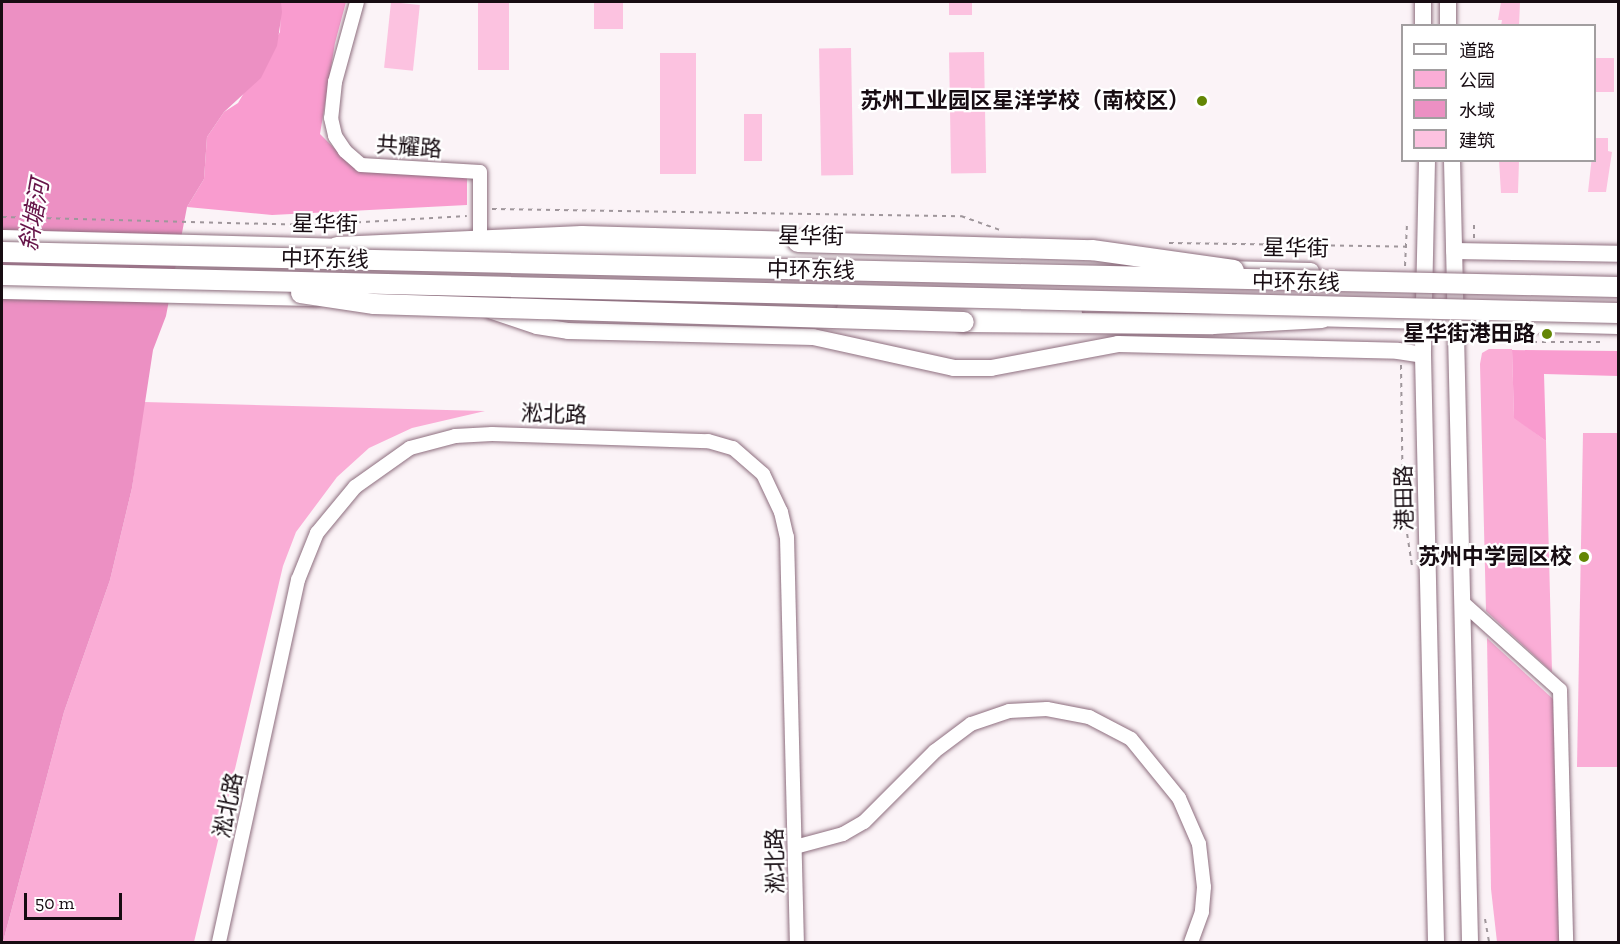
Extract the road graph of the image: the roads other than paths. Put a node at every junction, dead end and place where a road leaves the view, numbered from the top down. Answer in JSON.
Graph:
{"nodes":[{"id":1,"x":357,"y":2,"type":"edge"},
{"id":2,"x":1423,"y":2,"type":"edge"},
{"id":3,"x":1448,"y":2,"type":"edge"},
{"id":4,"x":1424,"y":24,"type":"edge"},
{"id":5,"x":1448,"y":24,"type":"edge"},
{"id":6,"x":1427,"y":162,"type":"edge"},
{"id":7,"x":1452,"y":162,"type":"edge"},
{"id":8,"x":2,"y":238,"type":"edge"},
{"id":9,"x":480,"y":245,"type":"junction"},
{"id":10,"x":337,"y":247,"type":"joint"},
{"id":11,"x":2,"y":252,"type":"edge"},
{"id":12,"x":1454,"y":252,"type":"junction"},
{"id":13,"x":1618,"y":254,"type":"edge"},
{"id":14,"x":1427,"y":273,"type":"junction"},
{"id":15,"x":1455,"y":274,"type":"junction"},
{"id":16,"x":2,"y":275,"type":"edge"},
{"id":17,"x":1618,"y":278,"type":"edge"},
{"id":18,"x":227,"y":281,"type":"junction"},
{"id":19,"x":1320,"y":283,"type":"junction"},
{"id":20,"x":1618,"y":288,"type":"edge"},
{"id":21,"x":2,"y":291,"type":"edge"},
{"id":22,"x":466,"y":301,"type":"junction"},
{"id":23,"x":1618,"y":313,"type":"edge"},
{"id":24,"x":1322,"y":318,"type":"junction"},
{"id":25,"x":1425,"y":322,"type":"junction"},
{"id":26,"x":1455,"y":322,"type":"junction"},
{"id":27,"x":1618,"y":326,"type":"edge"},
{"id":28,"x":1424,"y":355,"type":"junction"},
{"id":29,"x":1462,"y":603,"type":"junction"},
{"id":30,"x":795,"y":847,"type":"junction"},
{"id":31,"x":219,"y":942,"type":"edge"},
{"id":32,"x":797,"y":942,"type":"edge"},
{"id":33,"x":1191,"y":942,"type":"edge"},
{"id":34,"x":1436,"y":942,"type":"edge"},
{"id":35,"x":1470,"y":942,"type":"edge"},
{"id":36,"x":1566,"y":942,"type":"edge"}],
"edges":[{"from":1,"to":9,"type":"street","name":"共耀路"},
{"from":2,"to":4,"type":"main road"},
{"from":3,"to":5,"type":"main road"},
{"from":6,"to":14,"type":"main road","name":"港田路"},
{"from":7,"to":12,"type":"main road"},
{"from":8,"to":10,"type":"main road","name":"星华街"},
{"from":9,"to":10,"type":"highway"},
{"from":9,"to":14,"type":"main road","name":"星华街"},
{"from":9,"to":19,"type":"highway","bridge":true},
{"from":11,"to":19,"type":"highway","name":"中环东线","bridge":true},
{"from":12,"to":13,"type":"main road"},
{"from":12,"to":15,"type":"main road"},
{"from":14,"to":15,"type":"main road","name":"星华街"},
{"from":14,"to":25,"type":"main road","name":"港田路"},
{"from":15,"to":17,"type":"main road","name":"星华街"},
{"from":15,"to":26,"type":"main road"},
{"from":16,"to":18,"type":"highway","name":"中环东线","bridge":true},
{"from":18,"to":23,"type":"highway","name":"中环东线","bridge":true},
{"from":18,"to":24,"type":"highway","bridge":true},
{"from":19,"to":20,"type":"highway","name":"中环东线","bridge":true},
{"from":21,"to":22,"type":"main road"},
{"from":22,"to":24,"type":"main road"},
{"from":22,"to":28,"type":"main road"},
{"from":24,"to":25,"type":"main road"},
{"from":25,"to":26,"type":"main road"},
{"from":25,"to":28,"type":"main road","name":"港田路"},
{"from":26,"to":27,"type":"main road"},
{"from":26,"to":29,"type":"main road"},
{"from":28,"to":34,"type":"main road","name":"港田路"},
{"from":29,"to":35,"type":"main road"},
{"from":29,"to":36,"type":"street"},
{"from":30,"to":31,"type":"street","name":"淞北路"},
{"from":30,"to":32,"type":"street","name":"淞北路"},
{"from":30,"to":33,"type":"street"}]}
